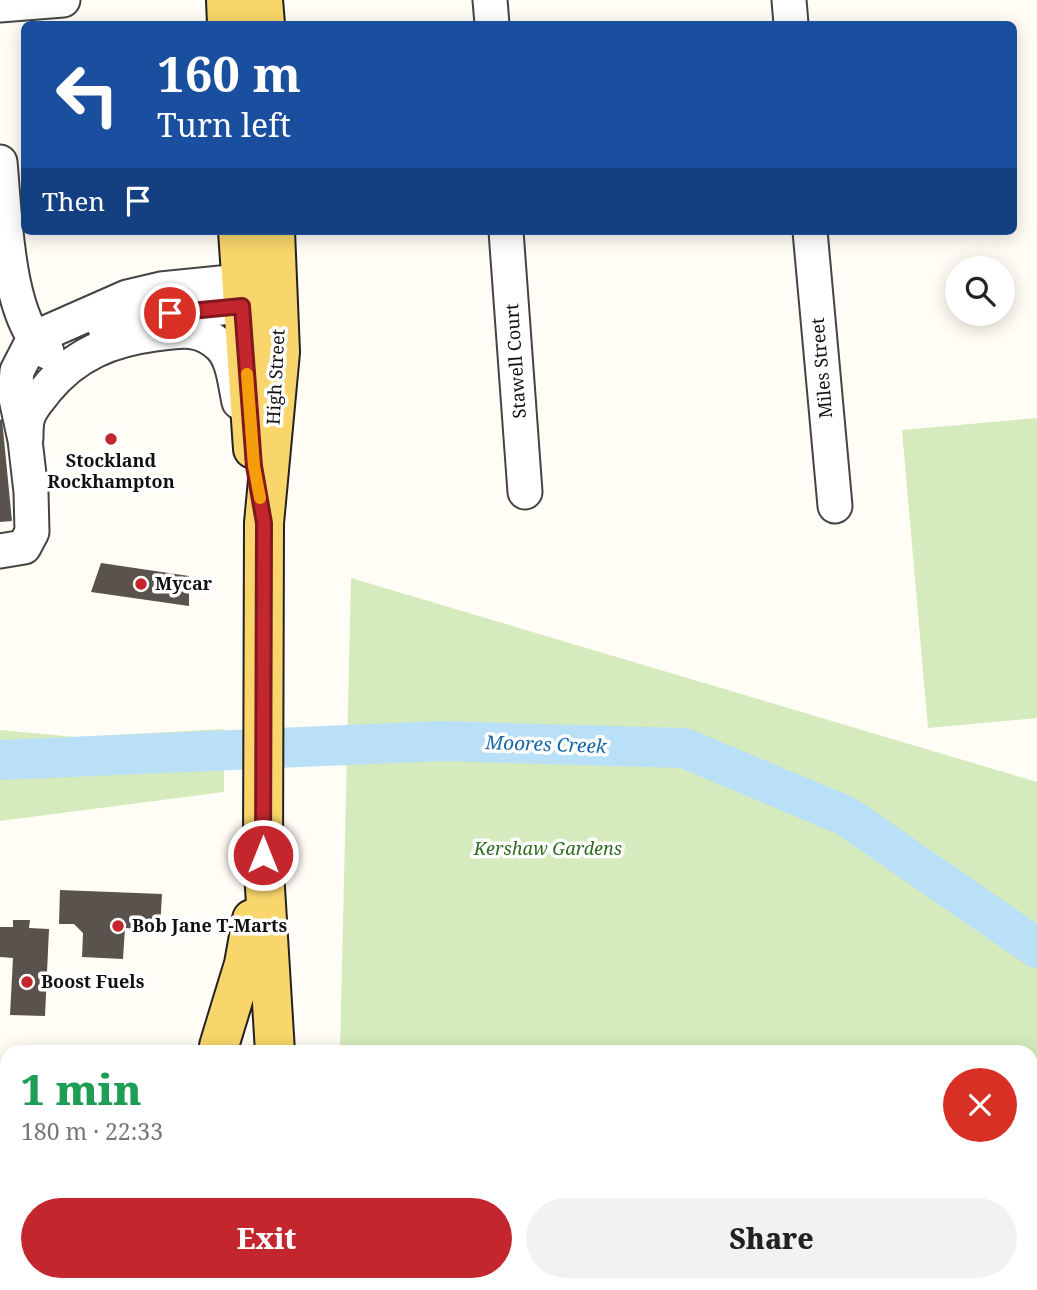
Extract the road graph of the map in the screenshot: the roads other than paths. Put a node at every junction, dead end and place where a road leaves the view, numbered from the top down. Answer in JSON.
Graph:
{"nodes":[{"id":1,"x":51,"y":0,"type":"edge"},
{"id":2,"x":226,"y":0,"type":"edge"},
{"id":3,"x":263,"y":0,"type":"edge"},
{"id":4,"x":490,"y":0,"type":"edge"},
{"id":5,"x":789,"y":0,"type":"edge"},
{"id":6,"x":0,"y":5,"type":"edge"},
{"id":7,"x":227,"y":21,"type":"edge"},
{"id":8,"x":265,"y":21,"type":"edge"},
{"id":9,"x":492,"y":21,"type":"edge"},
{"id":10,"x":791,"y":21,"type":"edge"},
{"id":11,"x":0,"y":162,"type":"edge"},
{"id":12,"x":239,"y":235,"type":"edge"},
{"id":13,"x":274,"y":235,"type":"edge"},
{"id":14,"x":506,"y":235,"type":"edge"},
{"id":15,"x":810,"y":235,"type":"edge"},
{"id":16,"x":260,"y":291,"type":"junction"},
{"id":17,"x":34,"y":338,"type":"junction"},
{"id":18,"x":25,"y":440,"type":"junction"},
{"id":19,"x":254,"y":466,"type":"junction"},
{"id":20,"x":525,"y":492,"type":"dead end"},
{"id":21,"x":835,"y":506,"type":"dead end"},
{"id":22,"x":264,"y":534,"type":"junction"},
{"id":23,"x":0,"y":551,"type":"edge"},
{"id":24,"x":263,"y":855,"type":"junction"},
{"id":25,"x":215,"y":1045,"type":"edge"},
{"id":26,"x":228,"y":1045,"type":"edge"},
{"id":27,"x":257,"y":1045,"type":"edge"},
{"id":28,"x":273,"y":1045,"type":"edge"}],
"edges":[{"from":1,"to":6,"type":"street"},
{"from":2,"to":7,"type":"main road"},
{"from":3,"to":8,"type":"main road"},
{"from":4,"to":9,"type":"street"},
{"from":5,"to":10,"type":"street"},
{"from":11,"to":17,"type":"street"},
{"from":12,"to":16,"type":"main road","name":"High Street"},
{"from":13,"to":16,"type":"main road","name":"High Street"},
{"from":14,"to":20,"type":"street","name":"Stawell Court"},
{"from":15,"to":21,"type":"street","name":"Miles Street"},
{"from":16,"to":17,"type":"street"},
{"from":16,"to":19,"type":"main road","name":"High Street"},
{"from":16,"to":22,"type":"main road","name":"High Street"},
{"from":17,"to":18,"type":"street"},
{"from":18,"to":19,"type":"street"},
{"from":18,"to":23,"type":"street"},
{"from":19,"to":22,"type":"main road","name":"High Street"},
{"from":22,"to":24,"type":"main road","name":"High Street"},
{"from":24,"to":25,"type":"main road","name":"High Street"},
{"from":24,"to":28,"type":"main road","name":"High Street"},
{"from":26,"to":27,"type":"main road","name":"High Street"}]}
